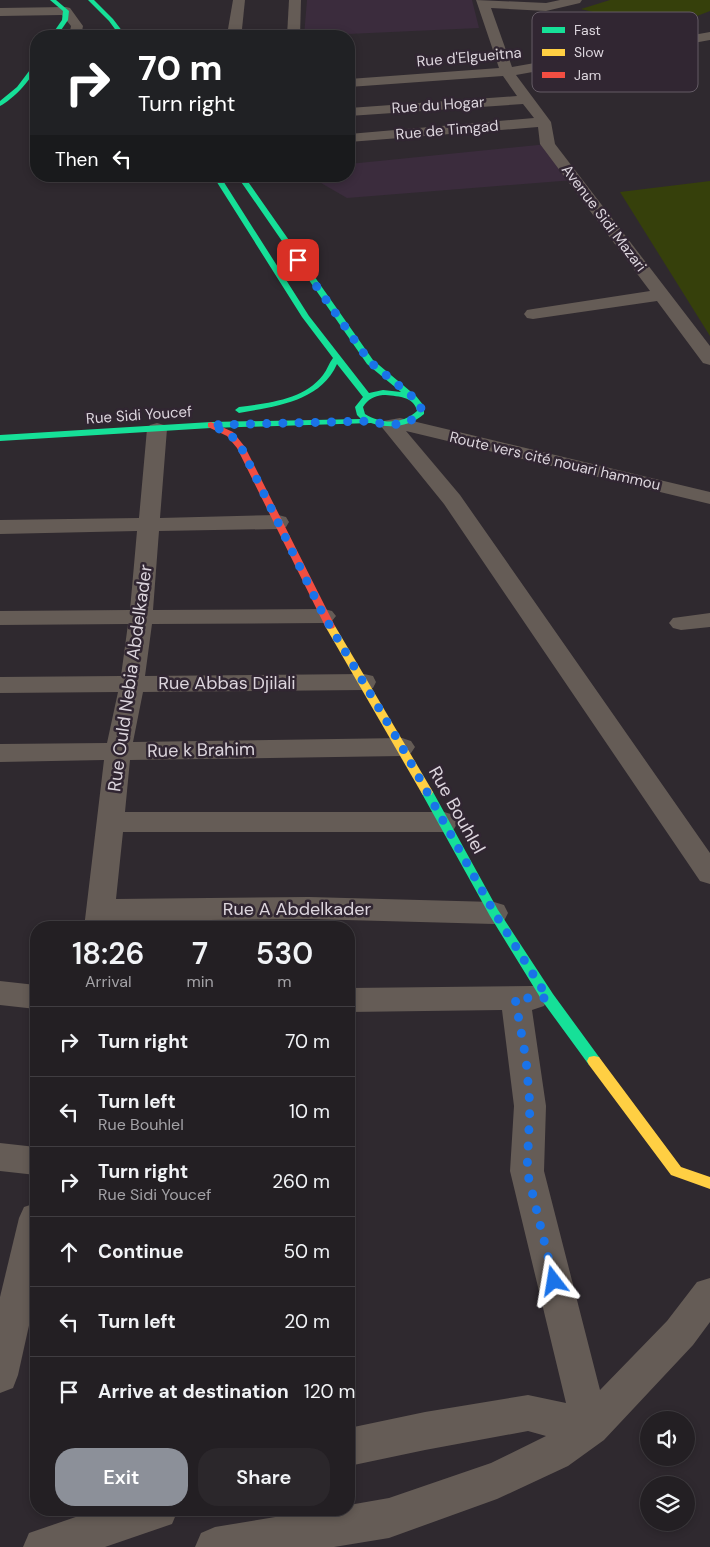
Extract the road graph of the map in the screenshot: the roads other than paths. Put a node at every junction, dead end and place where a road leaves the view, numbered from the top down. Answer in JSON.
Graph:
{"nodes":[{"id":1,"x":53,"y":0,"type":"edge"},
{"id":2,"x":91,"y":0,"type":"edge"},
{"id":3,"x":239,"y":0,"type":"edge"},
{"id":4,"x":295,"y":0,"type":"edge"},
{"id":5,"x":576,"y":0,"type":"edge"},
{"id":6,"x":482,"y":2,"type":"edge"},
{"id":7,"x":114,"y":7,"type":"dead end"},
{"id":8,"x":66,"y":11,"type":"junction"},
{"id":9,"x":0,"y":12,"type":"edge"},
{"id":10,"x":235,"y":29,"type":"dead end"},
{"id":11,"x":58,"y":30,"type":"edge"},
{"id":12,"x":76,"y":30,"type":"edge"},
{"id":13,"x":119,"y":30,"type":"edge"},
{"id":14,"x":132,"y":30,"type":"edge"},
{"id":15,"x":294,"y":30,"type":"edge"},
{"id":16,"x":532,"y":68,"type":"edge"},
{"id":17,"x":30,"y":72,"type":"edge"},
{"id":18,"x":507,"y":72,"type":"junction"},
{"id":19,"x":355,"y":83,"type":"edge"},
{"id":20,"x":528,"y":99,"type":"junction"},
{"id":21,"x":0,"y":104,"type":"edge"},
{"id":22,"x":355,"y":112,"type":"edge"},
{"id":23,"x":544,"y":122,"type":"junction"},
{"id":24,"x":355,"y":138,"type":"edge"},
{"id":25,"x":220,"y":182,"type":"edge"},
{"id":26,"x":244,"y":182,"type":"edge"},
{"id":27,"x":662,"y":294,"type":"junction"},
{"id":28,"x":533,"y":314,"type":"dead end"},
{"id":29,"x":710,"y":359,"type":"edge"},
{"id":30,"x":335,"y":360,"type":"junction"},
{"id":31,"x":364,"y":399,"type":"junction"},
{"id":32,"x":347,"y":404,"type":"dead end"},
{"id":33,"x":417,"y":405,"type":"junction"},
{"id":34,"x":303,"y":407,"type":"dead end"},
{"id":35,"x":386,"y":423,"type":"junction"},
{"id":36,"x":211,"y":425,"type":"junction"},
{"id":37,"x":157,"y":429,"type":"junction"},
{"id":38,"x":0,"y":438,"type":"edge"},
{"id":39,"x":710,"y":481,"type":"edge"},
{"id":40,"x":710,"y":498,"type":"edge"},
{"id":41,"x":278,"y":522,"type":"junction"},
{"id":42,"x":150,"y":524,"type":"junction"},
{"id":43,"x":0,"y":527,"type":"edge"},
{"id":44,"x":324,"y":616,"type":"junction"},
{"id":45,"x":141,"y":617,"type":"junction"},
{"id":46,"x":0,"y":618,"type":"edge"},
{"id":47,"x":710,"y":620,"type":"edge"},
{"id":48,"x":680,"y":623,"type":"dead end"},
{"id":49,"x":364,"y":682,"type":"junction"},
{"id":50,"x":132,"y":683,"type":"junction"},
{"id":51,"x":0,"y":685,"type":"edge"},
{"id":52,"x":402,"y":747,"type":"junction"},
{"id":53,"x":118,"y":752,"type":"junction"},
{"id":54,"x":0,"y":753,"type":"edge"},
{"id":55,"x":112,"y":822,"type":"junction"},
{"id":56,"x":444,"y":822,"type":"junction"},
{"id":57,"x":710,"y":874,"type":"edge"},
{"id":58,"x":494,"y":912,"type":"junction"},
{"id":59,"x":99,"y":918,"type":"edge"},
{"id":60,"x":0,"y":993,"type":"edge"},
{"id":61,"x":30,"y":996,"type":"edge"},
{"id":62,"x":515,"y":998,"type":"junction"},
{"id":63,"x":548,"y":998,"type":"junction"},
{"id":64,"x":355,"y":1000,"type":"edge"},
{"id":65,"x":0,"y":1157,"type":"edge"},
{"id":66,"x":30,"y":1160,"type":"edge"},
{"id":67,"x":710,"y":1183,"type":"edge"},
{"id":68,"x":30,"y":1244,"type":"edge"},
{"id":69,"x":710,"y":1294,"type":"edge"},
{"id":70,"x":0,"y":1375,"type":"edge"},
{"id":71,"x":591,"y":1427,"type":"junction"},
{"id":72,"x":355,"y":1446,"type":"edge"},
{"id":73,"x":139,"y":1516,"type":"edge"},
{"id":74,"x":43,"y":1547,"type":"edge"},
{"id":75,"x":215,"y":1547,"type":"edge"}],
"edges":[{"from":1,"to":8,"type":"main road"},
{"from":2,"to":13,"type":"main road"},
{"from":3,"to":10,"type":"street"},
{"from":4,"to":15,"type":"street"},
{"from":5,"to":6,"type":"street"},
{"from":6,"to":18,"type":"street","name":"Avenue Sidi Mazari"},
{"from":7,"to":14,"type":"main road"},
{"from":8,"to":9,"type":"street"},
{"from":8,"to":11,"type":"main road"},
{"from":8,"to":12,"type":"street"},
{"from":16,"to":18,"type":"street","name":"Rue d'Elgueitna"},
{"from":17,"to":21,"type":"main road"},
{"from":18,"to":19,"type":"street","name":"Rue d'Elgueitna"},
{"from":18,"to":20,"type":"street","name":"Avenue Sidi Mazari"},
{"from":20,"to":22,"type":"street","name":"Rue du Hogar"},
{"from":20,"to":23,"type":"street","name":"Avenue Sidi Mazari"},
{"from":23,"to":24,"type":"street","name":"Rue de Timgad"},
{"from":23,"to":27,"type":"street","name":"Avenue Sidi Mazari"},
{"from":25,"to":30,"type":"main road"},
{"from":26,"to":33,"type":"main road","name":"Route vers cité nouari hammou"},
{"from":27,"to":28,"type":"street"},
{"from":27,"to":29,"type":"street","name":"Avenue Sidi Mazari"},
{"from":30,"to":31,"type":"main road"},
{"from":30,"to":34,"type":"main road"},
{"from":31,"to":32,"type":"main road"},
{"from":31,"to":33,"type":"main road"},
{"from":31,"to":35,"type":"main road"},
{"from":33,"to":35,"type":"main road"},
{"from":33,"to":39,"type":"street","name":"Route vers cité nouari hammou"},
{"from":35,"to":36,"type":"main road","name":"Rue Sidi Youcef"},
{"from":35,"to":40,"type":"street","name":"Route vers cité nouari hammou"},
{"from":35,"to":57,"type":"street"},
{"from":36,"to":37,"type":"main road","name":"Rue Sidi Youcef"},
{"from":36,"to":41,"type":"main road","name":"Rue Bouhlel"},
{"from":37,"to":38,"type":"main road","name":"Rue Sidi Youcef"},
{"from":37,"to":42,"type":"street","name":"Rue Ould Nebia Abdelkader"},
{"from":41,"to":42,"type":"street"},
{"from":41,"to":44,"type":"main road","name":"Rue Bouhlel"},
{"from":42,"to":43,"type":"street"},
{"from":42,"to":45,"type":"street","name":"Rue Ould Nebia Abdelkader"},
{"from":44,"to":45,"type":"street"},
{"from":44,"to":49,"type":"main road","name":"Rue Bouhlel"},
{"from":45,"to":46,"type":"street"},
{"from":45,"to":50,"type":"street","name":"Rue Ould Nebia Abdelkader"},
{"from":47,"to":48,"type":"street"},
{"from":49,"to":50,"type":"street","name":"Rue Abbas Djilali"},
{"from":49,"to":52,"type":"main road","name":"Rue Bouhlel"},
{"from":50,"to":51,"type":"street","name":"Rue Abbas Djilali"},
{"from":50,"to":53,"type":"street","name":"Rue Ould Nebia Abdelkader"},
{"from":52,"to":53,"type":"street","name":"Rue k Brahim"},
{"from":52,"to":56,"type":"main road","name":"Rue Bouhlel"},
{"from":53,"to":54,"type":"street","name":"Rue k Brahim"},
{"from":53,"to":55,"type":"street","name":"Rue Ould Nebia Abdelkader"},
{"from":55,"to":56,"type":"street"},
{"from":55,"to":59,"type":"street","name":"Rue Ould Nebia Abdelkader"},
{"from":56,"to":58,"type":"main road","name":"Rue Bouhlel"},
{"from":58,"to":59,"type":"street","name":"Rue A Abdelkader"},
{"from":58,"to":63,"type":"main road","name":"Rue Bouhlel"},
{"from":60,"to":61,"type":"street"},
{"from":62,"to":63,"type":"street"},
{"from":62,"to":64,"type":"street"},
{"from":62,"to":71,"type":"street"},
{"from":63,"to":67,"type":"main road","name":"Rue Bouhlel"},
{"from":65,"to":66,"type":"street"},
{"from":68,"to":70,"type":"street"},
{"from":69,"to":71,"type":"street"},
{"from":71,"to":72,"type":"street"},
{"from":71,"to":75,"type":"street"},
{"from":73,"to":74,"type":"street"}]}
